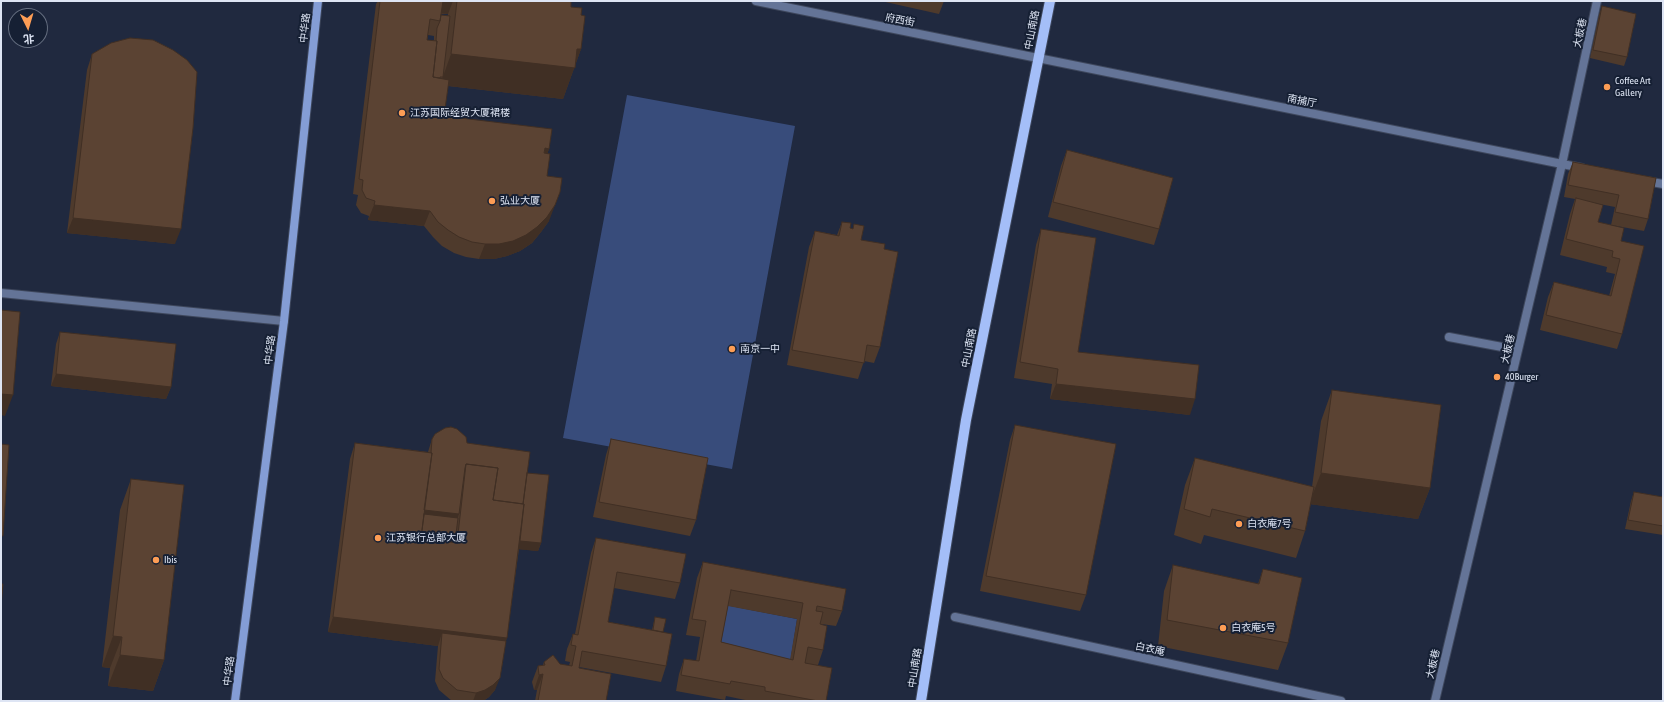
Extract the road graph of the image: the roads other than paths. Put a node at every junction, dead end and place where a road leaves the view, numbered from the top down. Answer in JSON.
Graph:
{"nodes":[{"id":1,"x":318,"y":1,"type":"edge"},
{"id":2,"x":756,"y":1,"type":"edge"},
{"id":3,"x":1050,"y":1,"type":"edge"},
{"id":4,"x":1597,"y":1,"type":"edge"},
{"id":5,"x":1039,"y":58,"type":"junction"},
{"id":6,"x":1562,"y":164,"type":"junction"},
{"id":7,"x":1592,"y":170,"type":"edge"},
{"id":8,"x":1639,"y":180,"type":"edge"},
{"id":9,"x":1663,"y":184,"type":"edge"},
{"id":10,"x":1,"y":293,"type":"edge"},
{"id":11,"x":284,"y":321,"type":"junction"},
{"id":12,"x":1449,"y":337,"type":"dead end"},
{"id":13,"x":1518,"y":350,"type":"junction"},
{"id":14,"x":955,"y":617,"type":"dead end"},
{"id":15,"x":235,"y":701,"type":"edge"},
{"id":16,"x":922,"y":701,"type":"edge"},
{"id":17,"x":1341,"y":701,"type":"edge"},
{"id":18,"x":1435,"y":701,"type":"edge"}],
"edges":[{"from":1,"to":11,"type":"main road","name":"中华路"},
{"from":2,"to":5,"type":"street","name":"府西街"},
{"from":3,"to":5,"type":"main road","name":"中山南路"},
{"from":4,"to":6,"type":"street","name":"大板巷"},
{"from":5,"to":6,"type":"street","name":"南捕厅"},
{"from":5,"to":16,"type":"main road","name":"中山南路"},
{"from":6,"to":7,"type":"street","name":"南捕厅"},
{"from":6,"to":13,"type":"street","name":"大板巷"},
{"from":8,"to":9,"type":"street"},
{"from":10,"to":11,"type":"street"},
{"from":11,"to":15,"type":"main road","name":"中华路"},
{"from":12,"to":13,"type":"street"},
{"from":13,"to":18,"type":"street","name":"大板巷"},
{"from":14,"to":17,"type":"street","name":"白衣庵"}]}
